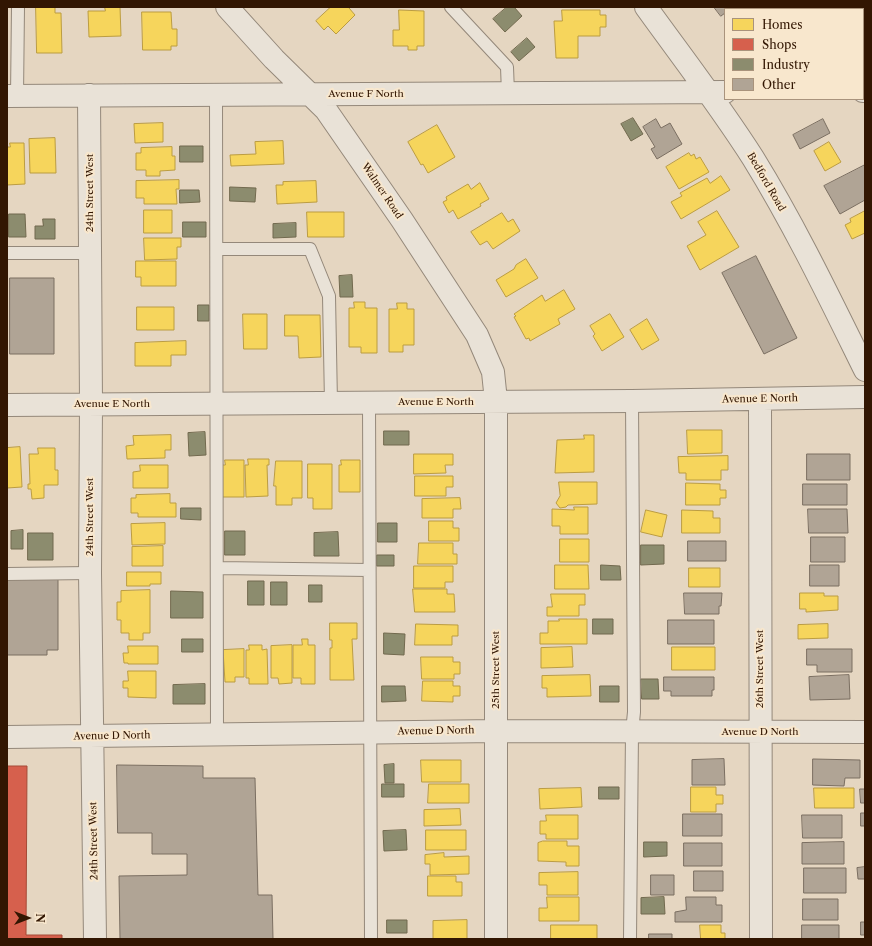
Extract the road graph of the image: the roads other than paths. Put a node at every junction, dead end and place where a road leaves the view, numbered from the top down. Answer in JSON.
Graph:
{"nodes":[{"id":1,"x":18,"y":7,"type":"edge"},
{"id":2,"x":227,"y":7,"type":"edge"},
{"id":3,"x":451,"y":7,"type":"edge"},
{"id":4,"x":646,"y":7,"type":"edge"},
{"id":5,"x":508,"y":92,"type":"junction"},
{"id":6,"x":716,"y":92,"type":"edge"},
{"id":7,"x":310,"y":94,"type":"junction"},
{"id":8,"x":89,"y":95,"type":"junction"},
{"id":9,"x":216,"y":95,"type":"junction"},
{"id":10,"x":12,"y":96,"type":"edge"},
{"id":11,"x":216,"y":249,"type":"junction"},
{"id":12,"x":7,"y":253,"type":"edge"},
{"id":13,"x":90,"y":253,"type":"junction"},
{"id":14,"x":865,"y":370,"type":"edge"},
{"id":15,"x":865,"y":398,"type":"edge"},
{"id":16,"x":760,"y":399,"type":"junction"},
{"id":17,"x":369,"y":402,"type":"junction"},
{"id":18,"x":496,"y":402,"type":"junction"},
{"id":19,"x":632,"y":402,"type":"junction"},
{"id":20,"x":217,"y":403,"type":"junction"},
{"id":21,"x":331,"y":403,"type":"junction"},
{"id":22,"x":91,"y":404,"type":"junction"},
{"id":23,"x":7,"y":405,"type":"edge"},
{"id":24,"x":218,"y":568,"type":"junction"},
{"id":25,"x":369,"y":570,"type":"junction"},
{"id":26,"x":90,"y":573,"type":"junction"},
{"id":27,"x":7,"y":574,"type":"edge"},
{"id":28,"x":497,"y":731,"type":"junction"},
{"id":29,"x":760,"y":731,"type":"junction"},
{"id":30,"x":370,"y":732,"type":"junction"},
{"id":31,"x":632,"y":732,"type":"junction"},
{"id":32,"x":865,"y":732,"type":"edge"},
{"id":33,"x":217,"y":733,"type":"junction"},
{"id":34,"x":92,"y":736,"type":"junction"},
{"id":35,"x":7,"y":737,"type":"edge"},
{"id":36,"x":95,"y":939,"type":"edge"},
{"id":37,"x":371,"y":939,"type":"edge"},
{"id":38,"x":496,"y":939,"type":"edge"},
{"id":39,"x":630,"y":939,"type":"edge"},
{"id":40,"x":761,"y":939,"type":"edge"}],
"edges":[{"from":1,"to":10,"type":"lane"},
{"from":2,"to":7,"type":"street","name":"Walmer Road"},
{"from":3,"to":5,"type":"lane"},
{"from":4,"to":6,"type":"street","name":"Bedford Road"},
{"from":5,"to":6,"type":"street","name":"Avenue F North"},
{"from":5,"to":7,"type":"street","name":"Avenue F North"},
{"from":6,"to":14,"type":"street","name":"Bedford Road"},
{"from":7,"to":9,"type":"street","name":"Avenue F North"},
{"from":7,"to":18,"type":"street","name":"Walmer Road"},
{"from":8,"to":9,"type":"street","name":"Avenue F North"},
{"from":8,"to":10,"type":"street","name":"Avenue F North"},
{"from":8,"to":13,"type":"street","name":"24th Street West"},
{"from":9,"to":11,"type":"lane"},
{"from":11,"to":20,"type":"lane"},
{"from":11,"to":21,"type":"lane"},
{"from":12,"to":13,"type":"lane"},
{"from":13,"to":22,"type":"street","name":"24th Street West"},
{"from":15,"to":16,"type":"street","name":"Avenue E North"},
{"from":16,"to":19,"type":"street","name":"Avenue E North"},
{"from":16,"to":29,"type":"street","name":"26th Street West"},
{"from":17,"to":18,"type":"street","name":"Avenue E North"},
{"from":17,"to":21,"type":"street","name":"Avenue E North"},
{"from":17,"to":25,"type":"lane"},
{"from":18,"to":19,"type":"street","name":"Avenue E North"},
{"from":18,"to":28,"type":"street","name":"25th Street West"},
{"from":19,"to":31,"type":"lane"},
{"from":20,"to":21,"type":"street","name":"Avenue E North"},
{"from":20,"to":22,"type":"street","name":"Avenue E North"},
{"from":20,"to":24,"type":"lane"},
{"from":22,"to":23,"type":"street","name":"Avenue E North"},
{"from":22,"to":26,"type":"street","name":"24th Street West"},
{"from":24,"to":25,"type":"lane"},
{"from":24,"to":33,"type":"lane"},
{"from":25,"to":30,"type":"lane"},
{"from":26,"to":27,"type":"lane"},
{"from":26,"to":34,"type":"street","name":"24th Street West"},
{"from":28,"to":30,"type":"street","name":"Avenue D North"},
{"from":28,"to":31,"type":"street","name":"Avenue D North"},
{"from":28,"to":38,"type":"street","name":"25th Street West"},
{"from":29,"to":31,"type":"street","name":"Avenue D North"},
{"from":29,"to":32,"type":"street","name":"Avenue D North"},
{"from":29,"to":40,"type":"street","name":"26th Street West"},
{"from":30,"to":33,"type":"street","name":"Avenue D North"},
{"from":30,"to":37,"type":"lane"},
{"from":31,"to":39,"type":"lane"},
{"from":33,"to":34,"type":"street","name":"Avenue D North"},
{"from":34,"to":35,"type":"street","name":"Avenue D North"},
{"from":34,"to":36,"type":"street","name":"24th Street West"}]}
